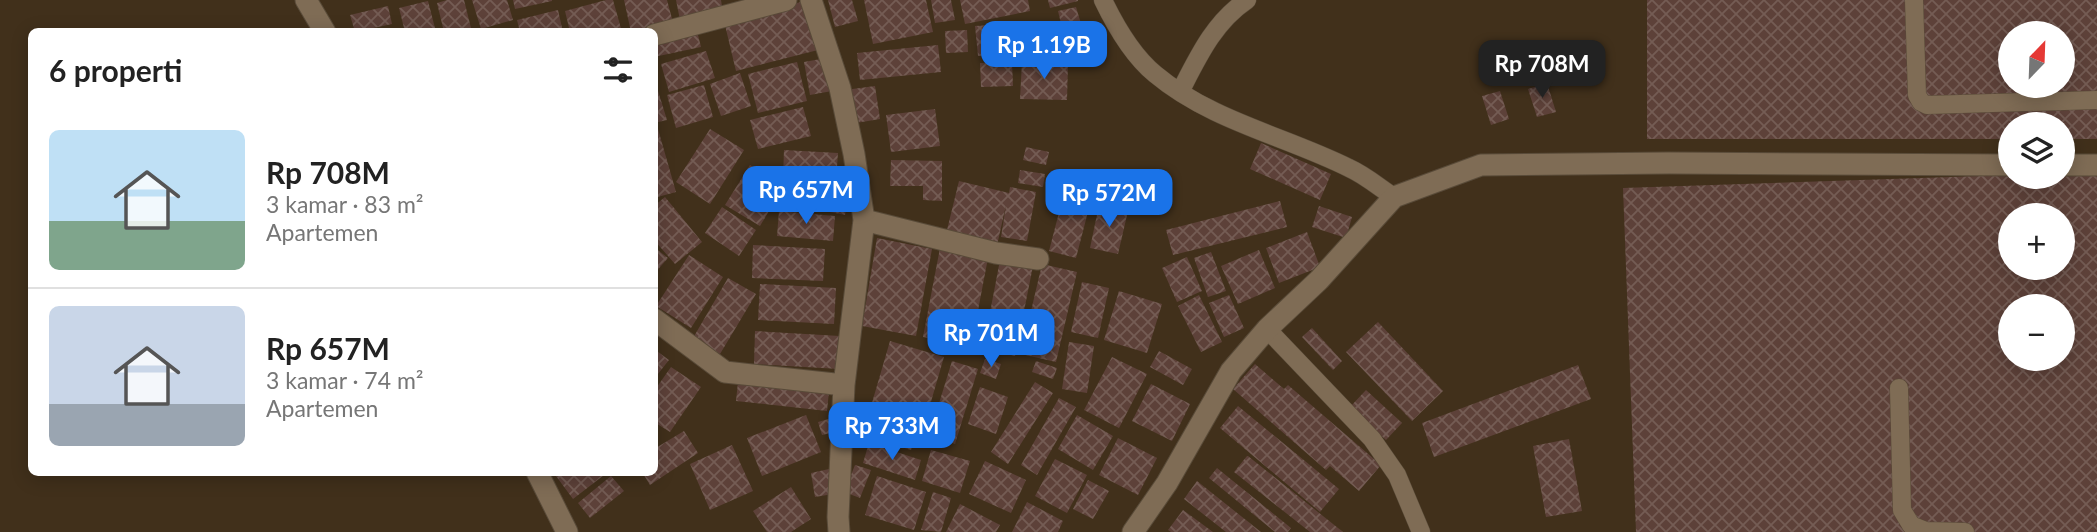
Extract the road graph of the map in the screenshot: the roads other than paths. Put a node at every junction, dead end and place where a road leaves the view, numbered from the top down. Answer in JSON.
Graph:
{"nodes":[{"id":1,"x":306,"y":0,"type":"edge"},
{"id":2,"x":786,"y":0,"type":"edge"},
{"id":3,"x":811,"y":0,"type":"edge"},
{"id":4,"x":1103,"y":0,"type":"edge"},
{"id":5,"x":1247,"y":0,"type":"edge"},
{"id":6,"x":1914,"y":0,"type":"edge"},
{"id":7,"x":323,"y":28,"type":"edge"},
{"id":8,"x":658,"y":34,"type":"edge"},
{"id":9,"x":1180,"y":92,"type":"junction"},
{"id":10,"x":2097,"y":100,"type":"edge"},
{"id":11,"x":1998,"y":165,"type":"edge"},
{"id":12,"x":2075,"y":165,"type":"edge"},
{"id":13,"x":2097,"y":165,"type":"edge"},
{"id":14,"x":1394,"y":197,"type":"junction"},
{"id":15,"x":864,"y":220,"type":"junction"},
{"id":16,"x":1038,"y":259,"type":"dead end"},
{"id":17,"x":658,"y":321,"type":"edge"},
{"id":18,"x":1267,"y":329,"type":"junction"},
{"id":19,"x":844,"y":386,"type":"junction"},
{"id":20,"x":1899,"y":388,"type":"dead end"},
{"id":21,"x":539,"y":476,"type":"edge"},
{"id":22,"x":567,"y":532,"type":"edge"},
{"id":23,"x":839,"y":532,"type":"edge"},
{"id":24,"x":1133,"y":532,"type":"edge"},
{"id":25,"x":1420,"y":532,"type":"edge"},
{"id":26,"x":1965,"y":532,"type":"edge"}],
"edges":[{"from":1,"to":7,"type":"street"},
{"from":2,"to":8,"type":"street"},
{"from":3,"to":15,"type":"street"},
{"from":4,"to":9,"type":"lane"},
{"from":5,"to":9,"type":"lane"},
{"from":6,"to":10,"type":"lane"},
{"from":9,"to":14,"type":"lane"},
{"from":11,"to":14,"type":"street"},
{"from":12,"to":13,"type":"street"},
{"from":14,"to":18,"type":"street"},
{"from":15,"to":16,"type":"street"},
{"from":15,"to":19,"type":"street"},
{"from":17,"to":19,"type":"street"},
{"from":18,"to":24,"type":"street"},
{"from":18,"to":25,"type":"lane"},
{"from":19,"to":23,"type":"street"},
{"from":20,"to":26,"type":"lane"},
{"from":21,"to":22,"type":"street"}]}
